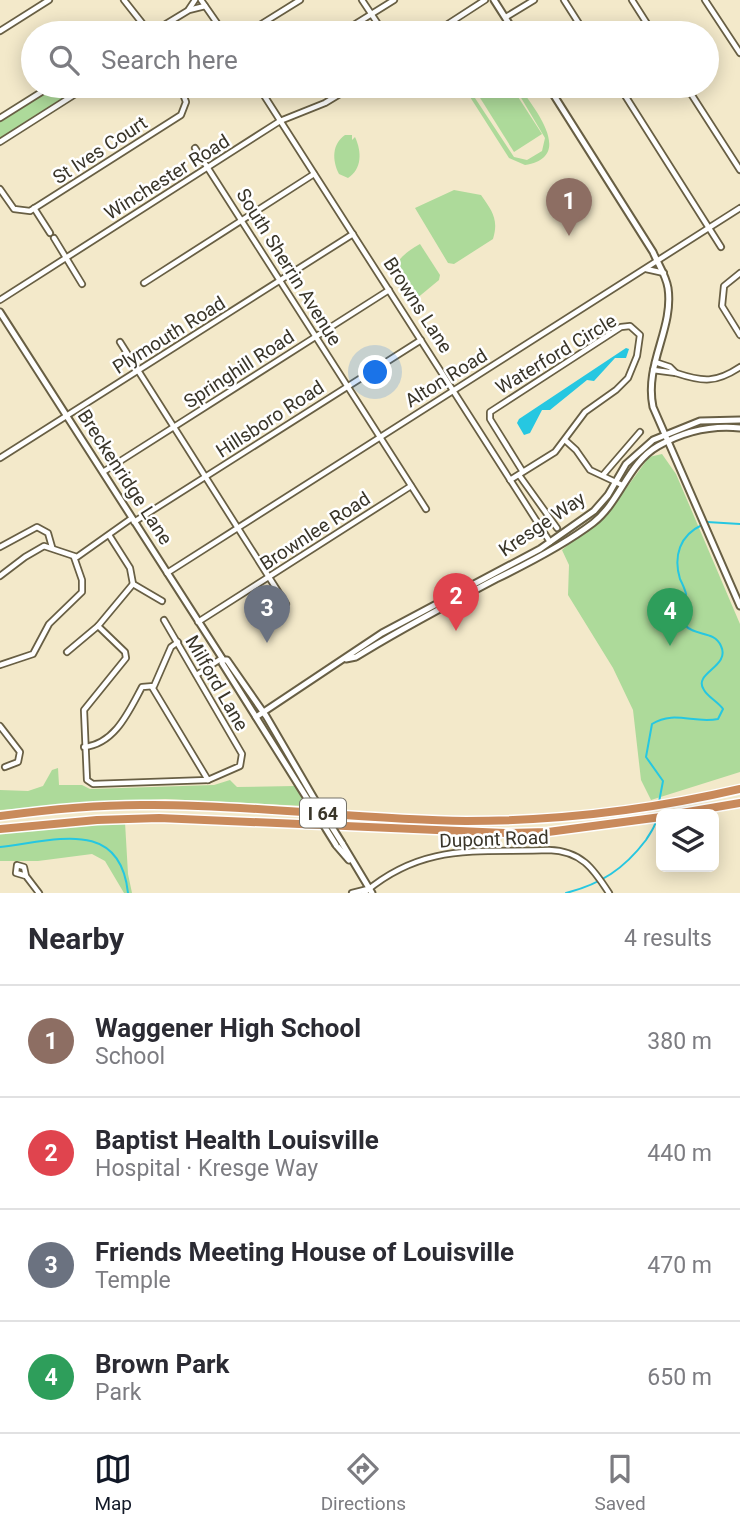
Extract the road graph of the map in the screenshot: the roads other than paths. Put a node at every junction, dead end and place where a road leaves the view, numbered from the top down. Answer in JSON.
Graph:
{"nodes":[{"id":1,"x":49,"y":0,"type":"edge"},
{"id":2,"x":124,"y":0,"type":"edge"},
{"id":3,"x":195,"y":0,"type":"edge"},
{"id":4,"x":300,"y":0,"type":"edge"},
{"id":5,"x":362,"y":0,"type":"edge"},
{"id":6,"x":394,"y":0,"type":"edge"},
{"id":7,"x":485,"y":0,"type":"edge"},
{"id":8,"x":494,"y":0,"type":"edge"},
{"id":9,"x":534,"y":0,"type":"edge"},
{"id":10,"x":564,"y":0,"type":"edge"},
{"id":11,"x":632,"y":0,"type":"edge"},
{"id":12,"x":705,"y":0,"type":"edge"},
{"id":13,"x":204,"y":2,"type":"edge"},
{"id":14,"x":189,"y":10,"type":"junction"},
{"id":15,"x":372,"y":14,"type":"junction"},
{"id":16,"x":506,"y":17,"type":"junction"},
{"id":17,"x":140,"y":21,"type":"edge"},
{"id":18,"x":172,"y":21,"type":"edge"},
{"id":19,"x":216,"y":21,"type":"edge"},
{"id":20,"x":266,"y":21,"type":"edge"},
{"id":21,"x":361,"y":21,"type":"edge"},
{"id":22,"x":376,"y":21,"type":"edge"},
{"id":23,"x":453,"y":21,"type":"edge"},
{"id":24,"x":508,"y":21,"type":"edge"},
{"id":25,"x":577,"y":21,"type":"edge"},
{"id":26,"x":645,"y":21,"type":"edge"},
{"id":27,"x":719,"y":21,"type":"edge"},
{"id":28,"x":719,"y":21,"type":"edge"},
{"id":29,"x":0,"y":31,"type":"edge"},
{"id":30,"x":740,"y":53,"type":"edge"},
{"id":31,"x":32,"y":98,"type":"edge"},
{"id":32,"x":69,"y":98,"type":"edge"},
{"id":33,"x":184,"y":98,"type":"edge"},
{"id":34,"x":267,"y":98,"type":"edge"},
{"id":35,"x":333,"y":98,"type":"edge"},
{"id":36,"x":555,"y":98,"type":"edge"},
{"id":37,"x":627,"y":98,"type":"edge"},
{"id":38,"x":694,"y":98,"type":"edge"},
{"id":39,"x":0,"y":118,"type":"edge"},
{"id":40,"x":281,"y":121,"type":"junction"},
{"id":41,"x":0,"y":142,"type":"edge"},
{"id":42,"x":195,"y":148,"type":"dead end"},
{"id":43,"x":209,"y":167,"type":"junction"},
{"id":44,"x":740,"y":170,"type":"edge"},
{"id":45,"x":314,"y":174,"type":"junction"},
{"id":46,"x":0,"y":189,"type":"edge"},
{"id":47,"x":34,"y":208,"type":"junction"},
{"id":48,"x":740,"y":208,"type":"edge"},
{"id":49,"x":242,"y":220,"type":"junction"},
{"id":50,"x":709,"y":227,"type":"junction"},
{"id":51,"x":353,"y":234,"type":"junction"},
{"id":52,"x":721,"y":247,"type":"dead end"},
{"id":53,"x":66,"y":258,"type":"junction"},
{"id":54,"x":657,"y":262,"type":"junction"},
{"id":55,"x":645,"y":269,"type":"junction"},
{"id":56,"x":664,"y":273,"type":"junction"},
{"id":57,"x":740,"y":273,"type":"edge"},
{"id":58,"x":281,"y":281,"type":"junction"},
{"id":59,"x":144,"y":283,"type":"dead end"},
{"id":60,"x":82,"y":284,"type":"dead end"},
{"id":61,"x":389,"y":290,"type":"junction"},
{"id":62,"x":0,"y":300,"type":"edge"},
{"id":63,"x":0,"y":312,"type":"edge"},
{"id":64,"x":740,"y":335,"type":"edge"},
{"id":65,"x":317,"y":336,"type":"junction"},
{"id":66,"x":421,"y":340,"type":"junction"},
{"id":67,"x":120,"y":342,"type":"dead end"},
{"id":68,"x":653,"y":362,"type":"junction"},
{"id":69,"x":740,"y":367,"type":"edge"},
{"id":70,"x":652,"y":370,"type":"junction"},
{"id":71,"x":139,"y":372,"type":"junction"},
{"id":72,"x":676,"y":373,"type":"junction"},
{"id":73,"x":348,"y":386,"type":"junction"},
{"id":74,"x":453,"y":390,"type":"junction"},
{"id":75,"x":68,"y":417,"type":"junction"},
{"id":76,"x":740,"y":420,"type":"edge"},
{"id":77,"x":174,"y":427,"type":"junction"},
{"id":78,"x":740,"y":428,"type":"edge"},
{"id":79,"x":640,"y":432,"type":"dead end"},
{"id":80,"x":664,"y":435,"type":"junction"},
{"id":81,"x":380,"y":436,"type":"junction"},
{"id":82,"x":565,"y":440,"type":"junction"},
{"id":83,"x":667,"y":442,"type":"junction"},
{"id":84,"x":0,"y":458,"type":"edge"},
{"id":85,"x":103,"y":472,"type":"junction"},
{"id":86,"x":521,"y":473,"type":"junction"},
{"id":87,"x":603,"y":475,"type":"junction"},
{"id":88,"x":206,"y":477,"type":"junction"},
{"id":89,"x":509,"y":480,"type":"junction"},
{"id":90,"x":619,"y":484,"type":"junction"},
{"id":91,"x":411,"y":486,"type":"junction"},
{"id":92,"x":426,"y":509,"type":"dead end"},
{"id":93,"x":133,"y":520,"type":"junction"},
{"id":94,"x":238,"y":527,"type":"junction"},
{"id":95,"x":556,"y":528,"type":"dead end"},
{"id":96,"x":109,"y":536,"type":"junction"},
{"id":97,"x":550,"y":542,"type":"junction"},
{"id":98,"x":0,"y":547,"type":"edge"},
{"id":99,"x":52,"y":547,"type":"junction"},
{"id":100,"x":74,"y":557,"type":"junction"},
{"id":101,"x":167,"y":573,"type":"junction"},
{"id":102,"x":0,"y":576,"type":"edge"},
{"id":103,"x":269,"y":577,"type":"junction"},
{"id":104,"x":133,"y":584,"type":"junction"},
{"id":105,"x":162,"y":601,"type":"dead end"},
{"id":106,"x":739,"y":602,"type":"edge"},
{"id":107,"x":286,"y":604,"type":"dead end"},
{"id":108,"x":164,"y":620,"type":"dead end"},
{"id":109,"x":198,"y":622,"type":"junction"},
{"id":110,"x":98,"y":626,"type":"junction"},
{"id":111,"x":178,"y":642,"type":"junction"},
{"id":112,"x":67,"y":652,"type":"dead end"},
{"id":113,"x":222,"y":659,"type":"junction"},
{"id":114,"x":346,"y":659,"type":"junction"},
{"id":115,"x":0,"y":665,"type":"edge"},
{"id":116,"x":198,"y":674,"type":"junction"},
{"id":117,"x":152,"y":687,"type":"junction"},
{"id":118,"x":263,"y":712,"type":"junction"},
{"id":119,"x":256,"y":717,"type":"junction"},
{"id":120,"x":0,"y":726,"type":"edge"},
{"id":121,"x":83,"y":747,"type":"junction"},
{"id":122,"x":5,"y":767,"type":"dead end"},
{"id":123,"x":208,"y":780,"type":"junction"},
{"id":124,"x":740,"y":789,"type":"edge"},
{"id":125,"x":312,"y":800,"type":"junction"},
{"id":126,"x":739,"y":803,"type":"edge"},
{"id":127,"x":705,"y":809,"type":"edge"},
{"id":128,"x":0,"y":816,"type":"edge"},
{"id":129,"x":656,"y":818,"type":"edge"},
{"id":130,"x":0,"y":830,"type":"edge"},
{"id":131,"x":26,"y":876,"type":"dead end"},
{"id":132,"x":368,"y":892,"type":"edge"},
{"id":133,"x":39,"y":893,"type":"edge"},
{"id":134,"x":352,"y":893,"type":"edge"},
{"id":135,"x":609,"y":893,"type":"edge"}],
"edges":[{"from":1,"to":29,"type":"street"},
{"from":2,"to":17,"type":"street"},
{"from":3,"to":14,"type":"street"},
{"from":4,"to":20,"type":"street"},
{"from":5,"to":15,"type":"street"},
{"from":6,"to":15,"type":"street"},
{"from":7,"to":23,"type":"street"},
{"from":8,"to":16,"type":"street"},
{"from":9,"to":16,"type":"street"},
{"from":10,"to":25,"type":"street"},
{"from":11,"to":26,"type":"street"},
{"from":12,"to":27,"type":"street"},
{"from":13,"to":14,"type":"street"},
{"from":13,"to":19,"type":"street"},
{"from":14,"to":18,"type":"street"},
{"from":15,"to":21,"type":"street"},
{"from":15,"to":22,"type":"street"},
{"from":16,"to":24,"type":"street"},
{"from":28,"to":30,"type":"street"},
{"from":31,"to":39,"type":"street"},
{"from":32,"to":41,"type":"street"},
{"from":33,"to":47,"type":"street","name":"St Ives Court"},
{"from":34,"to":40,"type":"street","name":"Browns Lane"},
{"from":35,"to":40,"type":"street","name":"Winchester Road"},
{"from":36,"to":54,"type":"street"},
{"from":37,"to":50,"type":"street"},
{"from":38,"to":44,"type":"street"},
{"from":40,"to":43,"type":"street","name":"Winchester Road"},
{"from":40,"to":45,"type":"street","name":"Browns Lane"},
{"from":42,"to":43,"type":"street","name":"South Sherrin Avenue"},
{"from":43,"to":49,"type":"street","name":"South Sherrin Avenue"},
{"from":43,"to":53,"type":"street","name":"Winchester Road"},
{"from":45,"to":49,"type":"street"},
{"from":45,"to":51,"type":"street","name":"Browns Lane"},
{"from":46,"to":47,"type":"street","name":"St Ives Court"},
{"from":47,"to":53,"type":"street"},
{"from":48,"to":50,"type":"street","name":"Alton Road"},
{"from":49,"to":58,"type":"street","name":"South Sherrin Avenue"},
{"from":49,"to":59,"type":"street"},
{"from":50,"to":52,"type":"street"},
{"from":50,"to":54,"type":"street","name":"Alton Road"},
{"from":51,"to":58,"type":"street","name":"Plymouth Road"},
{"from":51,"to":61,"type":"street","name":"Browns Lane"},
{"from":53,"to":60,"type":"street"},
{"from":53,"to":62,"type":"street","name":"Winchester Road"},
{"from":54,"to":55,"type":"street","name":"Alton Road"},
{"from":54,"to":56,"type":"street"},
{"from":55,"to":56,"type":"street"},
{"from":55,"to":74,"type":"street","name":"Alton Road"},
{"from":56,"to":68,"type":"street"},
{"from":57,"to":64,"type":"street"},
{"from":58,"to":65,"type":"street","name":"South Sherrin Avenue"},
{"from":58,"to":71,"type":"street","name":"Plymouth Road"},
{"from":61,"to":65,"type":"street","name":"Springhill Road"},
{"from":61,"to":66,"type":"street","name":"Browns Lane"},
{"from":63,"to":75,"type":"street","name":"Breckenridge Lane"},
{"from":65,"to":73,"type":"street","name":"South Sherrin Avenue"},
{"from":65,"to":77,"type":"street","name":"Springhill Road"},
{"from":66,"to":73,"type":"street","name":"Hillsboro Road"},
{"from":66,"to":74,"type":"street","name":"Browns Lane"},
{"from":67,"to":71,"type":"street"},
{"from":68,"to":70,"type":"street"},
{"from":68,"to":72,"type":"street"},
{"from":69,"to":72,"type":"street"},
{"from":70,"to":72,"type":"street"},
{"from":70,"to":80,"type":"street"},
{"from":71,"to":75,"type":"street","name":"Plymouth Road"},
{"from":71,"to":77,"type":"street"},
{"from":73,"to":81,"type":"street","name":"South Sherrin Avenue"},
{"from":73,"to":88,"type":"street","name":"Hillsboro Road"},
{"from":74,"to":81,"type":"street","name":"Alton Road"},
{"from":74,"to":89,"type":"street","name":"Browns Lane"},
{"from":75,"to":84,"type":"street","name":"Plymouth Road"},
{"from":75,"to":85,"type":"street","name":"Breckenridge Lane"},
{"from":76,"to":80,"type":"street","name":"Kresge Way"},
{"from":77,"to":85,"type":"street","name":"Springhill Road"},
{"from":77,"to":88,"type":"street"},
{"from":78,"to":83,"type":"street","name":"Kresge Way"},
{"from":79,"to":87,"type":"street"},
{"from":80,"to":83,"type":"street"},
{"from":80,"to":90,"type":"street","name":"Kresge Way"},
{"from":81,"to":91,"type":"street","name":"South Sherrin Avenue"},
{"from":81,"to":94,"type":"street","name":"Alton Road"},
{"from":82,"to":86,"type":"street","name":"Waterford Circle"},
{"from":82,"to":86,"type":"street","name":"Waterford Circle"},
{"from":82,"to":87,"type":"street"},
{"from":83,"to":90,"type":"street","name":"Kresge Way"},
{"from":83,"to":106,"type":"street"},
{"from":85,"to":93,"type":"street","name":"Breckenridge Lane"},
{"from":86,"to":89,"type":"street","name":"Waterford Circle"},
{"from":86,"to":95,"type":"street"},
{"from":87,"to":90,"type":"street"},
{"from":88,"to":93,"type":"street","name":"Hillsboro Road"},
{"from":88,"to":94,"type":"street"},
{"from":89,"to":97,"type":"street","name":"Browns Lane"},
{"from":90,"to":97,"type":"street","name":"Kresge Way"},
{"from":90,"to":114,"type":"street","name":"Kresge Way"},
{"from":91,"to":92,"type":"street","name":"South Sherrin Avenue"},
{"from":91,"to":103,"type":"street","name":"Brownlee Road"},
{"from":93,"to":96,"type":"street","name":"Hillsboro Road"},
{"from":93,"to":101,"type":"street","name":"Breckenridge Lane"},
{"from":94,"to":101,"type":"street","name":"Alton Road"},
{"from":94,"to":103,"type":"street"},
{"from":96,"to":100,"type":"street","name":"Hillsboro Road"},
{"from":96,"to":104,"type":"street"},
{"from":97,"to":114,"type":"street","name":"Kresge Way"},
{"from":98,"to":99,"type":"street"},
{"from":99,"to":100,"type":"street"},
{"from":99,"to":102,"type":"street"},
{"from":100,"to":115,"type":"street"},
{"from":101,"to":109,"type":"street","name":"Breckenridge Lane"},
{"from":103,"to":107,"type":"street"},
{"from":103,"to":109,"type":"street","name":"Brownlee Road"},
{"from":104,"to":105,"type":"street"},
{"from":104,"to":110,"type":"street"},
{"from":108,"to":111,"type":"street","name":"Milford Lane"},
{"from":109,"to":113,"type":"street","name":"Breckenridge Lane"},
{"from":110,"to":112,"type":"street"},
{"from":110,"to":121,"type":"street"},
{"from":111,"to":116,"type":"street","name":"Milford Lane"},
{"from":111,"to":117,"type":"street"},
{"from":113,"to":116,"type":"street"},
{"from":113,"to":118,"type":"street","name":"Breckenridge Lane"},
{"from":113,"to":119,"type":"street","name":"Breckenridge Lane"},
{"from":114,"to":118,"type":"street","name":"Kresge Way"},
{"from":116,"to":123,"type":"street","name":"Milford Lane"},
{"from":117,"to":121,"type":"street"},
{"from":117,"to":123,"type":"street"},
{"from":118,"to":119,"type":"street","name":"Kresge Way"},
{"from":118,"to":125,"type":"street","name":"Breckenridge Lane"},
{"from":119,"to":125,"type":"street","name":"Breckenridge Lane"},
{"from":120,"to":122,"type":"street"},
{"from":121,"to":123,"type":"street"},
{"from":124,"to":128,"type":"highway","number":"I 64"},
{"from":125,"to":132,"type":"street","name":"Breckenridge Lane","bridge":true},
{"from":126,"to":127,"type":"highway"},
{"from":129,"to":130,"type":"highway","number":"I 64"},
{"from":131,"to":133,"type":"street"},
{"from":132,"to":134,"type":"street","name":"Dupont Road"},
{"from":132,"to":135,"type":"street","name":"Dupont Road"}]}
